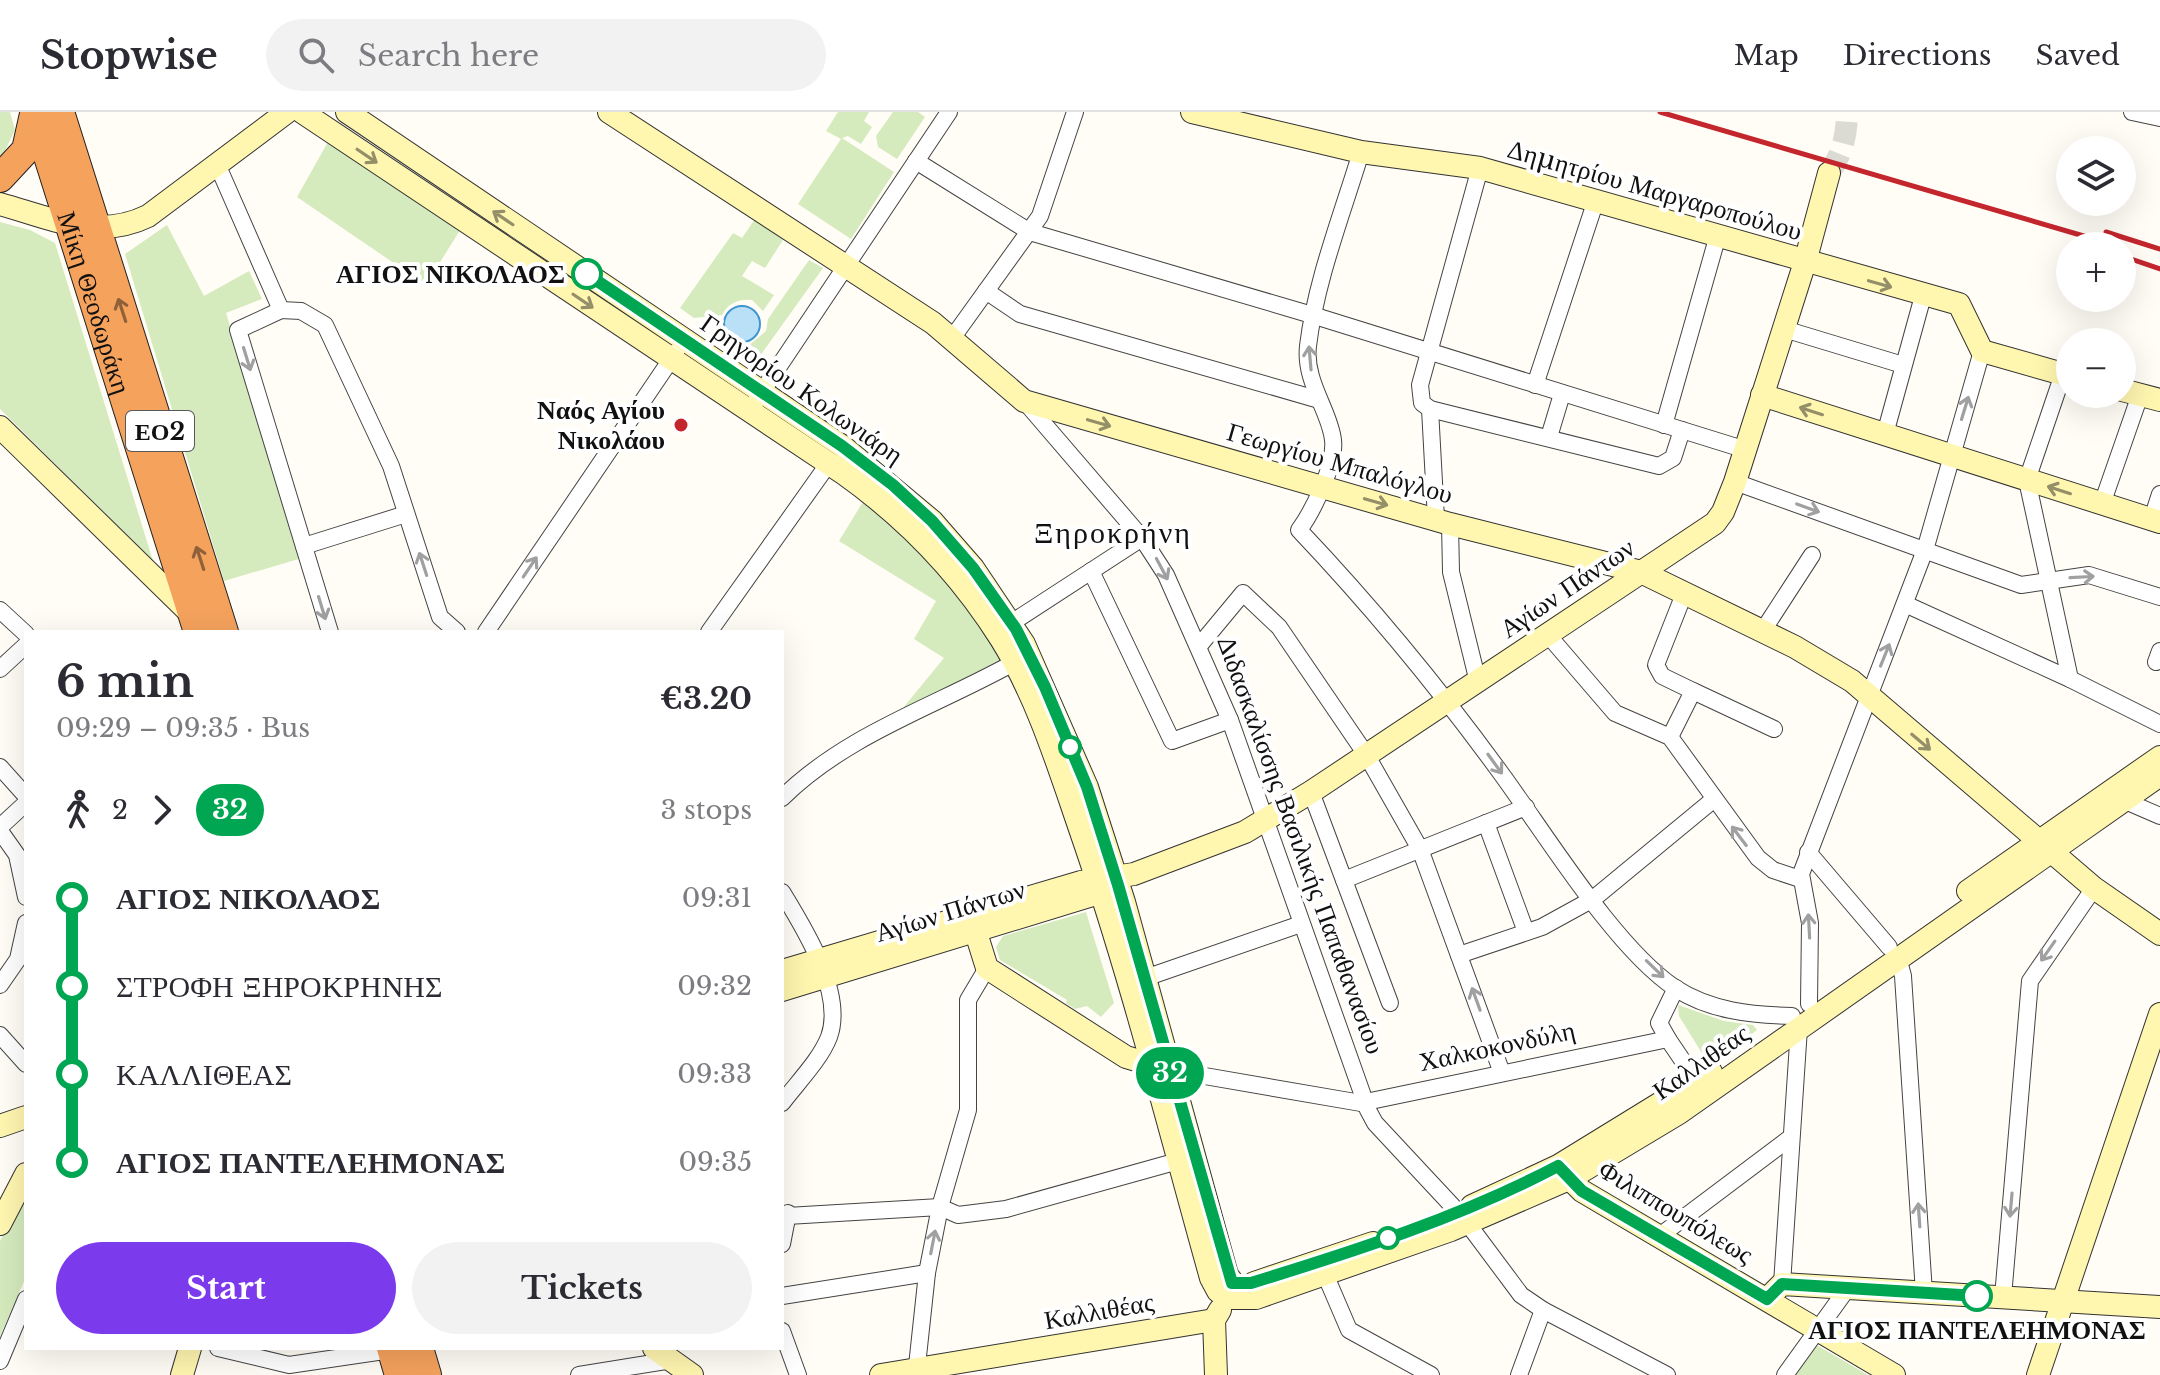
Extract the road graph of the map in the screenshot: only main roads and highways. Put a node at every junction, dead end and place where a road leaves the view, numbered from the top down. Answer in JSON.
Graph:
{"nodes":[{"id":1,"x":34,"y":112,"type":"edge"},
{"id":2,"x":60,"y":112,"type":"edge"},
{"id":3,"x":287,"y":112,"type":"edge"},
{"id":4,"x":302,"y":112,"type":"edge"},
{"id":5,"x":347,"y":112,"type":"edge"},
{"id":6,"x":609,"y":112,"type":"edge"},
{"id":7,"x":1192,"y":112,"type":"edge"},
{"id":8,"x":1829,"y":173,"type":"tunnel mouth"},
{"id":9,"x":0,"y":178,"type":"edge"},
{"id":10,"x":0,"y":204,"type":"edge"},
{"id":11,"x":83,"y":227,"type":"junction"},
{"id":12,"x":1805,"y":262,"type":"junction"},
{"id":13,"x":2056,"y":372,"type":"edge"},
{"id":14,"x":1762,"y":395,"type":"junction"},
{"id":15,"x":1024,"y":401,"type":"joint"},
{"id":16,"x":755,"y":402,"type":"junction"},
{"id":17,"x":0,"y":427,"type":"edge"},
{"id":18,"x":2156,"y":521,"type":"edge"},
{"id":19,"x":1602,"y":563,"type":"junction"},
{"id":20,"x":1641,"y":572,"type":"junction"},
{"id":21,"x":1606,"y":596,"type":"junction"},
{"id":22,"x":201,"y":626,"type":"edge"},
{"id":23,"x":1004,"y":627,"type":"junction"},
{"id":24,"x":223,"y":630,"type":"edge"},
{"id":25,"x":2160,"y":757,"type":"edge"},
{"id":26,"x":2160,"y":775,"type":"edge"},
{"id":27,"x":2045,"y":846,"type":"junction"},
{"id":28,"x":1112,"y":882,"type":"junction"},
{"id":29,"x":974,"y":924,"type":"junction"},
{"id":30,"x":2160,"y":934,"type":"edge"},
{"id":31,"x":822,"y":969,"type":"junction"},
{"id":32,"x":784,"y":971,"type":"edge"},
{"id":33,"x":784,"y":989,"type":"edge"},
{"id":34,"x":2160,"y":1014,"type":"edge"},
{"id":35,"x":1800,"y":1016,"type":"junction"},
{"id":36,"x":1160,"y":1068,"type":"junction"},
{"id":37,"x":24,"y":1118,"type":"edge"},
{"id":38,"x":0,"y":1126,"type":"edge"},
{"id":39,"x":1563,"y":1173,"type":"junction"},
{"id":40,"x":24,"y":1178,"type":"edge"},
{"id":41,"x":0,"y":1224,"type":"edge"},
{"id":42,"x":1230,"y":1291,"type":"junction"},
{"id":43,"x":1775,"y":1292,"type":"junction"},
{"id":44,"x":2061,"y":1301,"type":"junction"},
{"id":45,"x":2160,"y":1307,"type":"edge"},
{"id":46,"x":1214,"y":1320,"type":"junction"},
{"id":47,"x":189,"y":1350,"type":"edge"},
{"id":48,"x":665,"y":1352,"type":"edge"},
{"id":49,"x":400,"y":1355,"type":"edge"},
{"id":50,"x":994,"y":1366,"type":"edge"},
{"id":51,"x":916,"y":1372,"type":"edge"},
{"id":52,"x":182,"y":1375,"type":"edge"},
{"id":53,"x":427,"y":1375,"type":"edge"},
{"id":54,"x":692,"y":1375,"type":"edge"},
{"id":55,"x":881,"y":1375,"type":"edge"},
{"id":56,"x":1216,"y":1375,"type":"edge"},
{"id":57,"x":1894,"y":1375,"type":"edge"},
{"id":58,"x":2038,"y":1375,"type":"edge"}],
"edges":[{"from":1,"to":9,"type":"highway"},
{"from":1,"to":11,"type":"highway","name":"Μίκη Θεοδωράκη","number":"ΕΟ2"},
{"from":2,"to":11,"type":"highway","name":"Μίκη Θεοδωράκη","number":"ΕΟ2"},
{"from":3,"to":11,"type":"main road"},
{"from":4,"to":16,"type":"main road","name":"Γρηγορίου Κολωνιάρη","one_way":true},
{"from":16,"to":5,"type":"main road","name":"Γρηγορίου Κολωνιάρη","one_way":true},
{"from":6,"to":15,"type":"main road","name":"Διδασκαλίσσης Βασιλικής Παπαθανασίου"},
{"from":7,"to":12,"type":"main road","name":"Δημητρίου Μαργαροπούλου"},
{"from":8,"to":12,"type":"main road","name":"Αγίων Πάντων"},
{"from":10,"to":11,"type":"main road"},
{"from":11,"to":22,"type":"highway","name":"Μίκη Θεοδωράκη","number":"ΕΟ2"},
{"from":24,"to":11,"type":"highway","name":"Μίκη Θεοδωράκη","number":"ΕΟ2","one_way":true},
{"from":12,"to":13,"type":"main road","name":"Δημητρίου Μαργαροπούλου","one_way":true},
{"from":12,"to":14,"type":"main road","name":"Αγίων Πάντων"},
{"from":18,"to":14,"type":"main road","one_way":true},
{"from":14,"to":20,"type":"main road","name":"Αγίων Πάντων"},
{"from":15,"to":19,"type":"main road","name":"Γεωργίου Μπαλόγλου","one_way":true},
{"from":16,"to":23,"type":"main road","name":"Γρηγορίου Κολωνιάρη"},
{"from":16,"to":23,"type":"main road","name":"Γρηγορίου Κολωνιάρη"},
{"from":17,"to":22,"type":"main road"},
{"from":19,"to":20,"type":"main road","name":"Γεωργίου Μπαλόγλου"},
{"from":19,"to":21,"type":"main road"},
{"from":20,"to":21,"type":"main road","name":"Αγίων Πάντων"},
{"from":20,"to":27,"type":"main road","name":"Γεωργίου Μπαλόγλου","one_way":true},
{"from":21,"to":28,"type":"main road","name":"Αγίων Πάντων"},
{"from":23,"to":28,"type":"main road","name":"Γρηγορίου Κολωνιάρη"},
{"from":25,"to":27,"type":"main road","name":"Καλλιθέας"},
{"from":26,"to":27,"type":"main road","name":"Καλλιθέας"},
{"from":27,"to":30,"type":"main road","name":"Γεωργίου Μπαλόγλου"},
{"from":27,"to":35,"type":"main road","name":"Καλλιθέας"},
{"from":28,"to":29,"type":"main road","name":"Αγίων Πάντων"},
{"from":28,"to":36,"type":"main road","name":"Γρηγορίου Κολωνιάρη"},
{"from":28,"to":36,"type":"main road","name":"Γρηγορίου Κολωνιάρη"},
{"from":29,"to":31,"type":"main road","name":"Αγίων Πάντων"},
{"from":29,"to":36,"type":"main road","name":"Χαλκοκονδύλη"},
{"from":31,"to":32,"type":"main road","name":"Αγίων Πάντων"},
{"from":31,"to":33,"type":"main road","name":"Αγίων Πάντων"},
{"from":34,"to":44,"type":"main road"},
{"from":35,"to":39,"type":"main road","name":"Καλλιθέας"},
{"from":35,"to":39,"type":"main road","name":"Καλλιθέας"},
{"from":36,"to":42,"type":"main road","name":"Γρηγορίου Κολωνιάρη"},
{"from":36,"to":42,"type":"main road","name":"Γρηγορίου Κολωνιάρη"},
{"from":37,"to":38,"type":"main road"},
{"from":39,"to":42,"type":"main road","name":"Καλλιθέας"},
{"from":39,"to":43,"type":"main road","name":"Φιλιππουπόλεως"},
{"from":40,"to":41,"type":"main road"},
{"from":42,"to":46,"type":"main road"},
{"from":43,"to":44,"type":"main road"},
{"from":43,"to":57,"type":"main road","name":"Φιλιππουπόλεως"},
{"from":44,"to":45,"type":"main road"},
{"from":44,"to":58,"type":"main road"},
{"from":46,"to":50,"type":"main road","name":"Καλλιθέας"},
{"from":46,"to":56,"type":"main road"},
{"from":47,"to":52,"type":"main road"},
{"from":48,"to":54,"type":"main road"},
{"from":49,"to":53,"type":"highway"},
{"from":50,"to":51,"type":"main road","name":"Καλλιθέας"},
{"from":51,"to":55,"type":"main road","name":"Καλλιθέας"}]}
